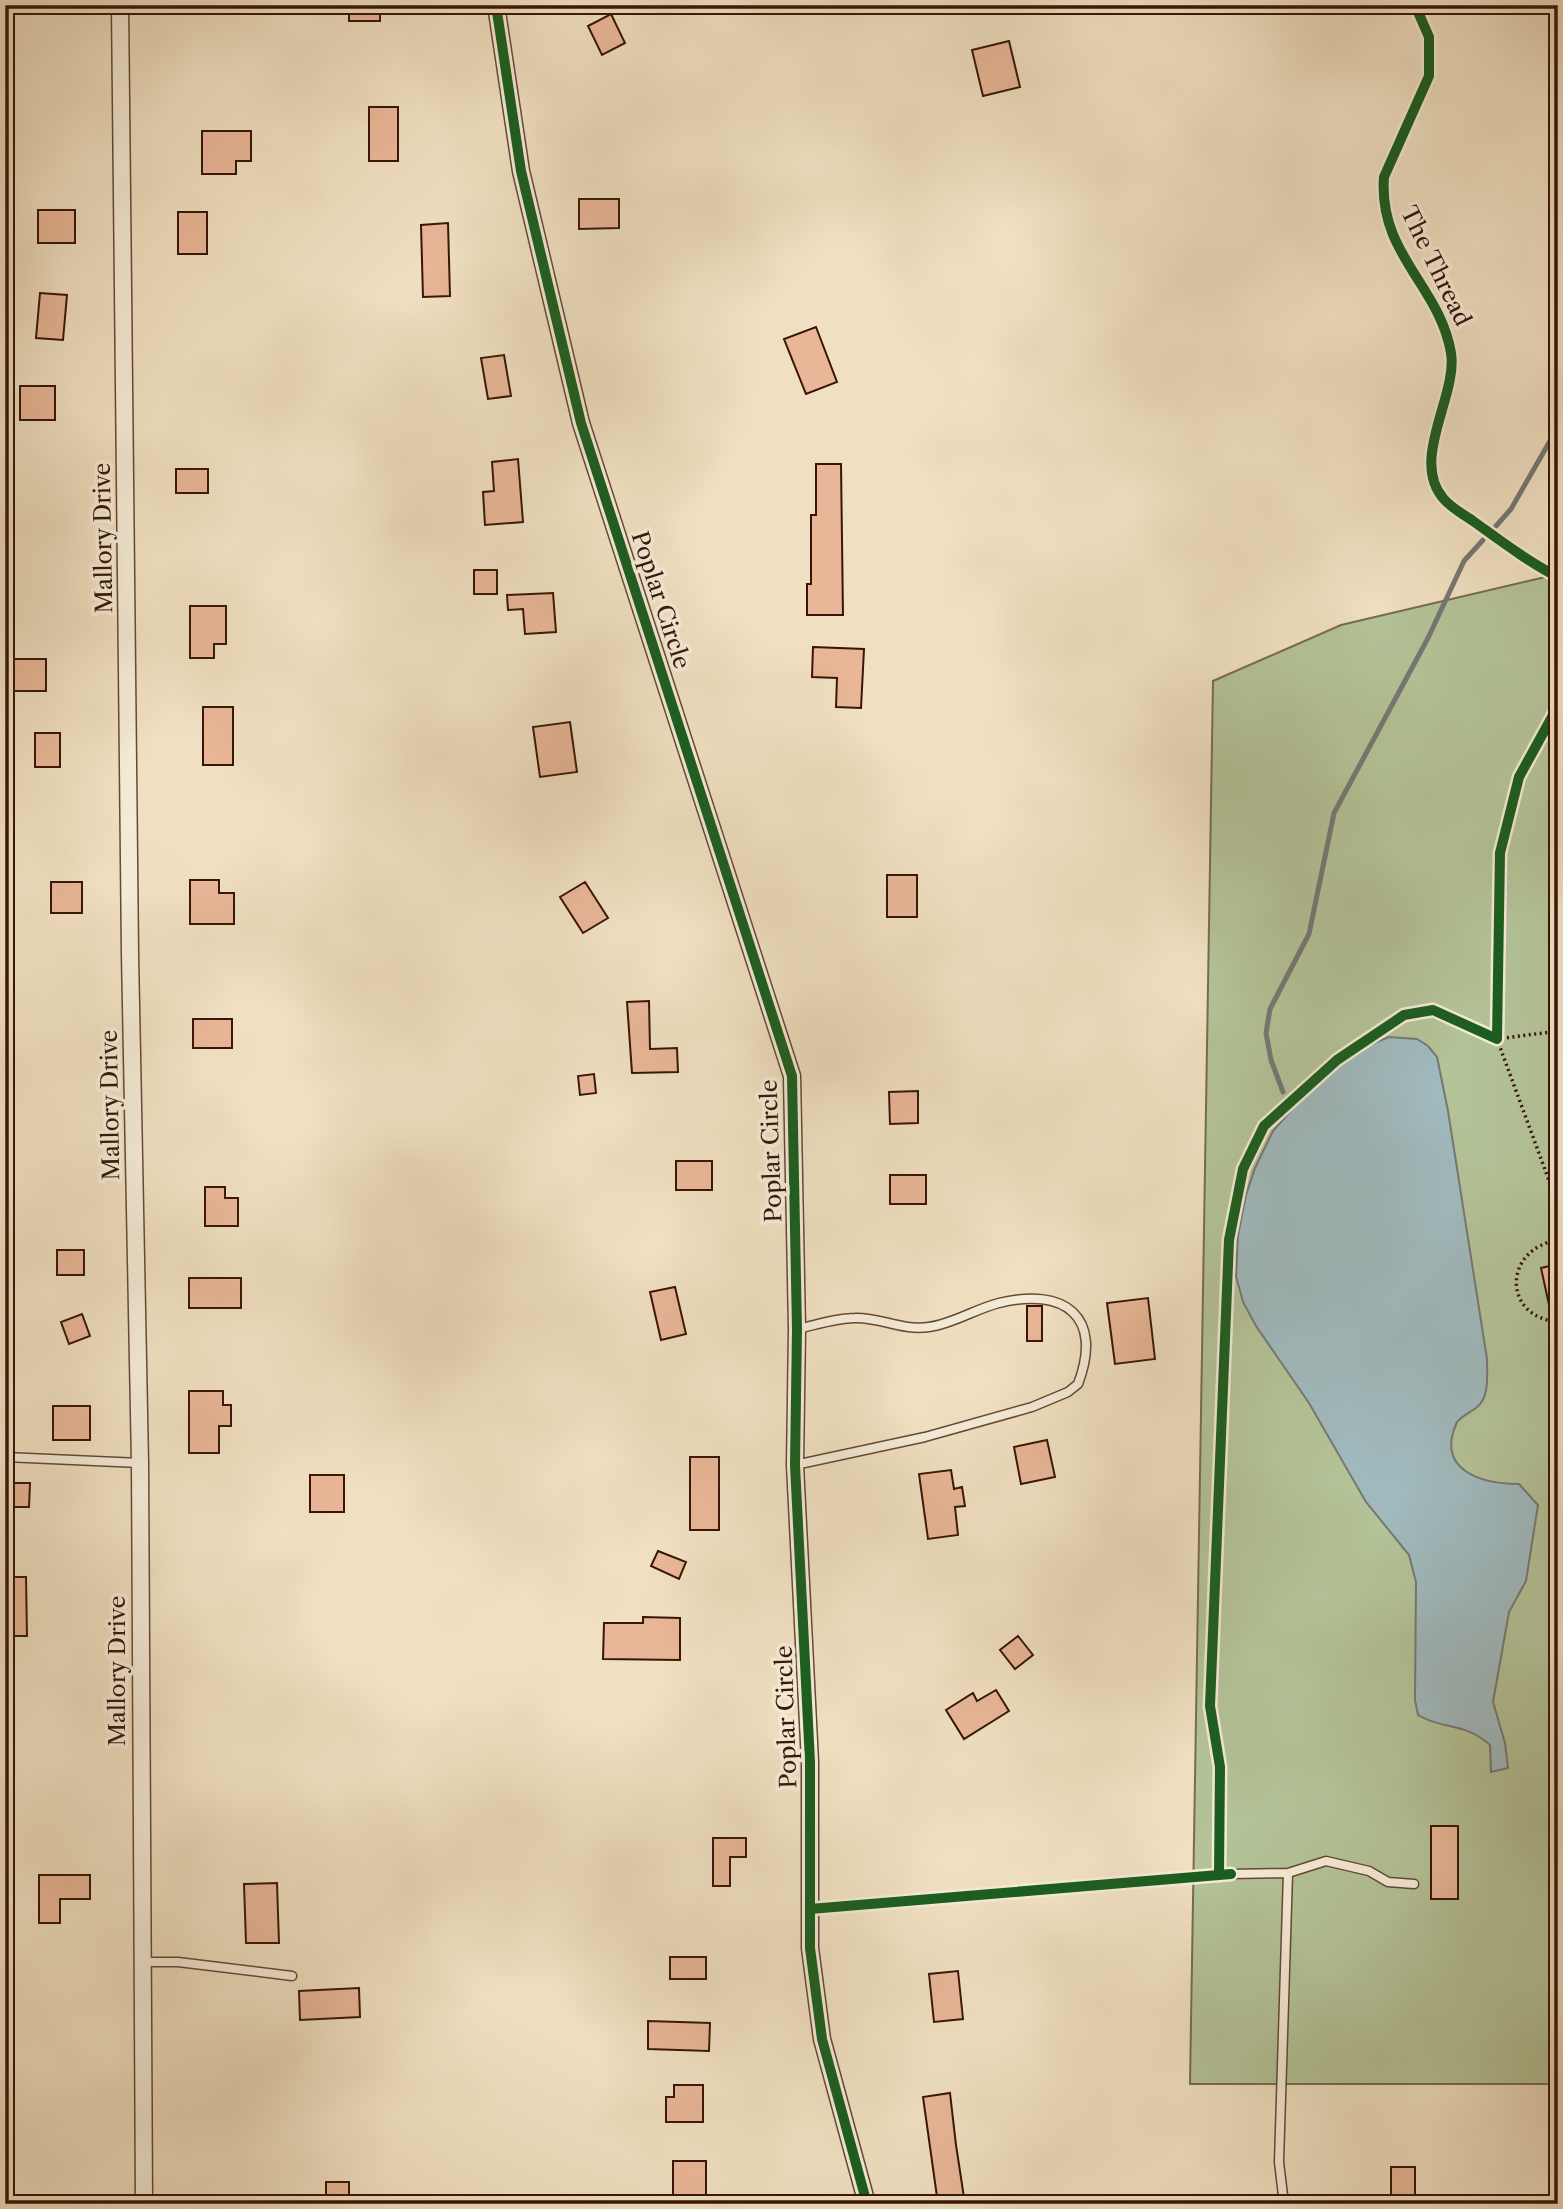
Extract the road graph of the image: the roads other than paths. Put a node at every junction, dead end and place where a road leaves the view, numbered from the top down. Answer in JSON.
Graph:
{"nodes":[{"id":1,"x":120,"y":5,"type":"edge"},
{"id":2,"x":496,"y":5,"type":"edge"},
{"id":3,"x":797,"y":1329,"type":"junction"},
{"id":4,"x":5,"y":1457,"type":"edge"},
{"id":5,"x":140,"y":1463,"type":"junction"},
{"id":6,"x":795,"y":1465,"type":"junction"},
{"id":7,"x":1288,"y":1873,"type":"junction"},
{"id":8,"x":1231,"y":1874,"type":"dead end"},
{"id":9,"x":1414,"y":1884,"type":"dead end"},
{"id":10,"x":141,"y":1962,"type":"junction"},
{"id":11,"x":292,"y":1976,"type":"dead end"},
{"id":12,"x":144,"y":2204,"type":"edge"},
{"id":13,"x":867,"y":2204,"type":"edge"},
{"id":14,"x":1284,"y":2204,"type":"edge"}],
"edges":[{"from":1,"to":5,"type":"street","name":"Mallory Drive"},
{"from":2,"to":3,"type":"street","name":"Poplar Circle"},
{"from":3,"to":6,"type":"street","name":"Poplar Circle"},
{"from":3,"to":6,"type":"lane"},
{"from":4,"to":5,"type":"lane"},
{"from":5,"to":10,"type":"street","name":"Mallory Drive"},
{"from":6,"to":13,"type":"street","name":"Poplar Circle"},
{"from":7,"to":8,"type":"lane"},
{"from":7,"to":9,"type":"lane"},
{"from":7,"to":14,"type":"lane"},
{"from":10,"to":11,"type":"lane"},
{"from":10,"to":12,"type":"street","name":"Mallory Drive"}]}
